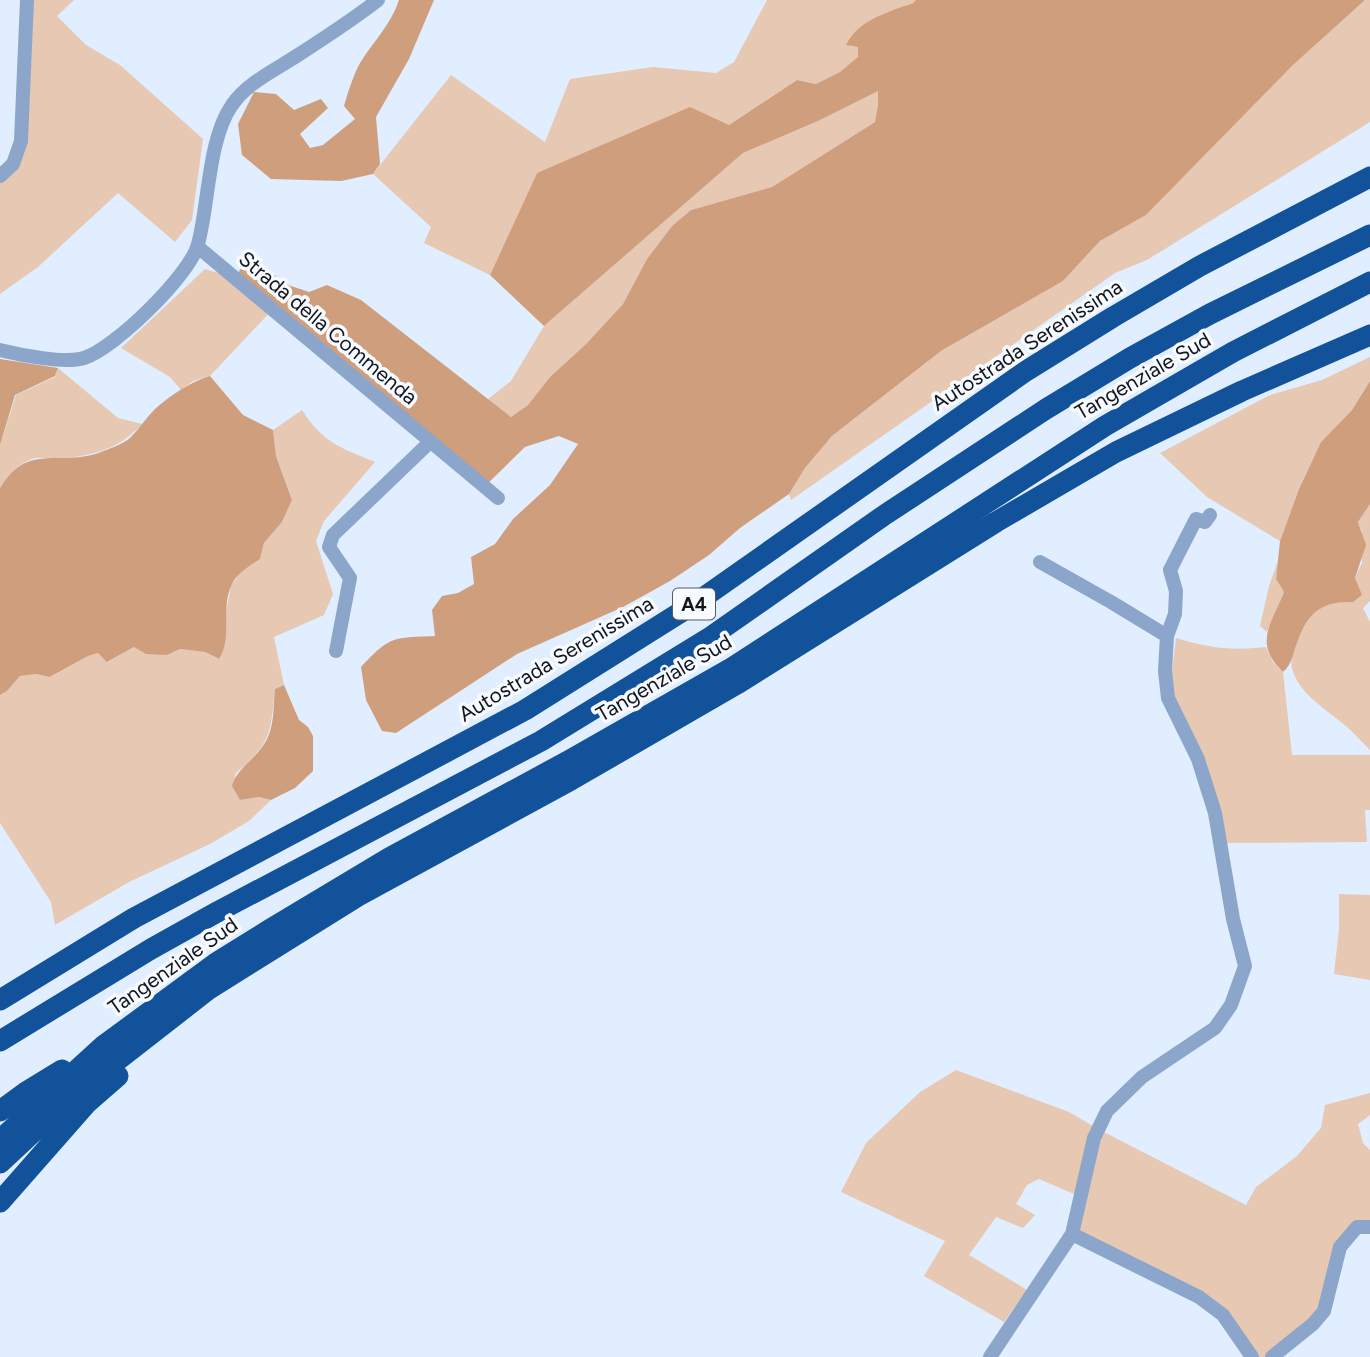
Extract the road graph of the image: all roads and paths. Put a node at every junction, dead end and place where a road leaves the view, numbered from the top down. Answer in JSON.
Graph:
{"nodes":[{"id":1,"x":27,"y":0,"type":"edge"},
{"id":2,"x":377,"y":0,"type":"edge"},
{"id":3,"x":0,"y":176,"type":"edge"},
{"id":4,"x":1370,"y":177,"type":"edge"},
{"id":5,"x":1370,"y":235,"type":"edge"},
{"id":6,"x":198,"y":247,"type":"junction"},
{"id":7,"x":1370,"y":282,"type":"edge"},
{"id":8,"x":1370,"y":335,"type":"edge"},
{"id":9,"x":0,"y":350,"type":"edge"},
{"id":10,"x":430,"y":442,"type":"junction"},
{"id":11,"x":498,"y":498,"type":"dead end"},
{"id":12,"x":1210,"y":515,"type":"dead end"},
{"id":13,"x":1040,"y":562,"type":"dead end"},
{"id":14,"x":1167,"y":636,"type":"junction"},
{"id":15,"x":336,"y":651,"type":"dead end"},
{"id":16,"x":209,"y":989,"type":"junction"},
{"id":17,"x":0,"y":1000,"type":"edge"},
{"id":18,"x":0,"y":1041,"type":"edge"},
{"id":19,"x":103,"y":1046,"type":"junction"},
{"id":20,"x":0,"y":1111,"type":"edge"},
{"id":21,"x":0,"y":1140,"type":"edge"},
{"id":22,"x":0,"y":1163,"type":"edge"},
{"id":23,"x":0,"y":1202,"type":"edge"},
{"id":24,"x":1370,"y":1227,"type":"edge"},
{"id":25,"x":1072,"y":1234,"type":"junction"},
{"id":26,"x":990,"y":1357,"type":"edge"},
{"id":27,"x":1252,"y":1357,"type":"edge"},
{"id":28,"x":1272,"y":1357,"type":"edge"}],
"edges":[{"from":1,"to":3,"type":"street"},
{"from":2,"to":6,"type":"street"},
{"from":4,"to":17,"type":"highway","name":"Autostrada Serenissima","number":"A4"},
{"from":5,"to":18,"type":"highway","number":"A4"},
{"from":6,"to":9,"type":"street"},
{"from":6,"to":10,"type":"street","name":"Strada della Commenda"},
{"from":7,"to":19,"type":"highway","name":"Tangenziale Sud"},
{"from":8,"to":16,"type":"highway","name":"Tangenziale Sud"},
{"from":10,"to":11,"type":"street","name":"Strada della Commenda"},
{"from":10,"to":15,"type":"street"},
{"from":12,"to":14,"type":"street"},
{"from":13,"to":14,"type":"street"},
{"from":14,"to":25,"type":"street"},
{"from":16,"to":22,"type":"highway","name":"Tangenziale Sud"},
{"from":16,"to":23,"type":"highway"},
{"from":19,"to":20,"type":"highway"},
{"from":19,"to":21,"type":"highway","name":"Tangenziale Sud"},
{"from":24,"to":28,"type":"street"},
{"from":25,"to":26,"type":"street"},
{"from":25,"to":27,"type":"street"}]}
